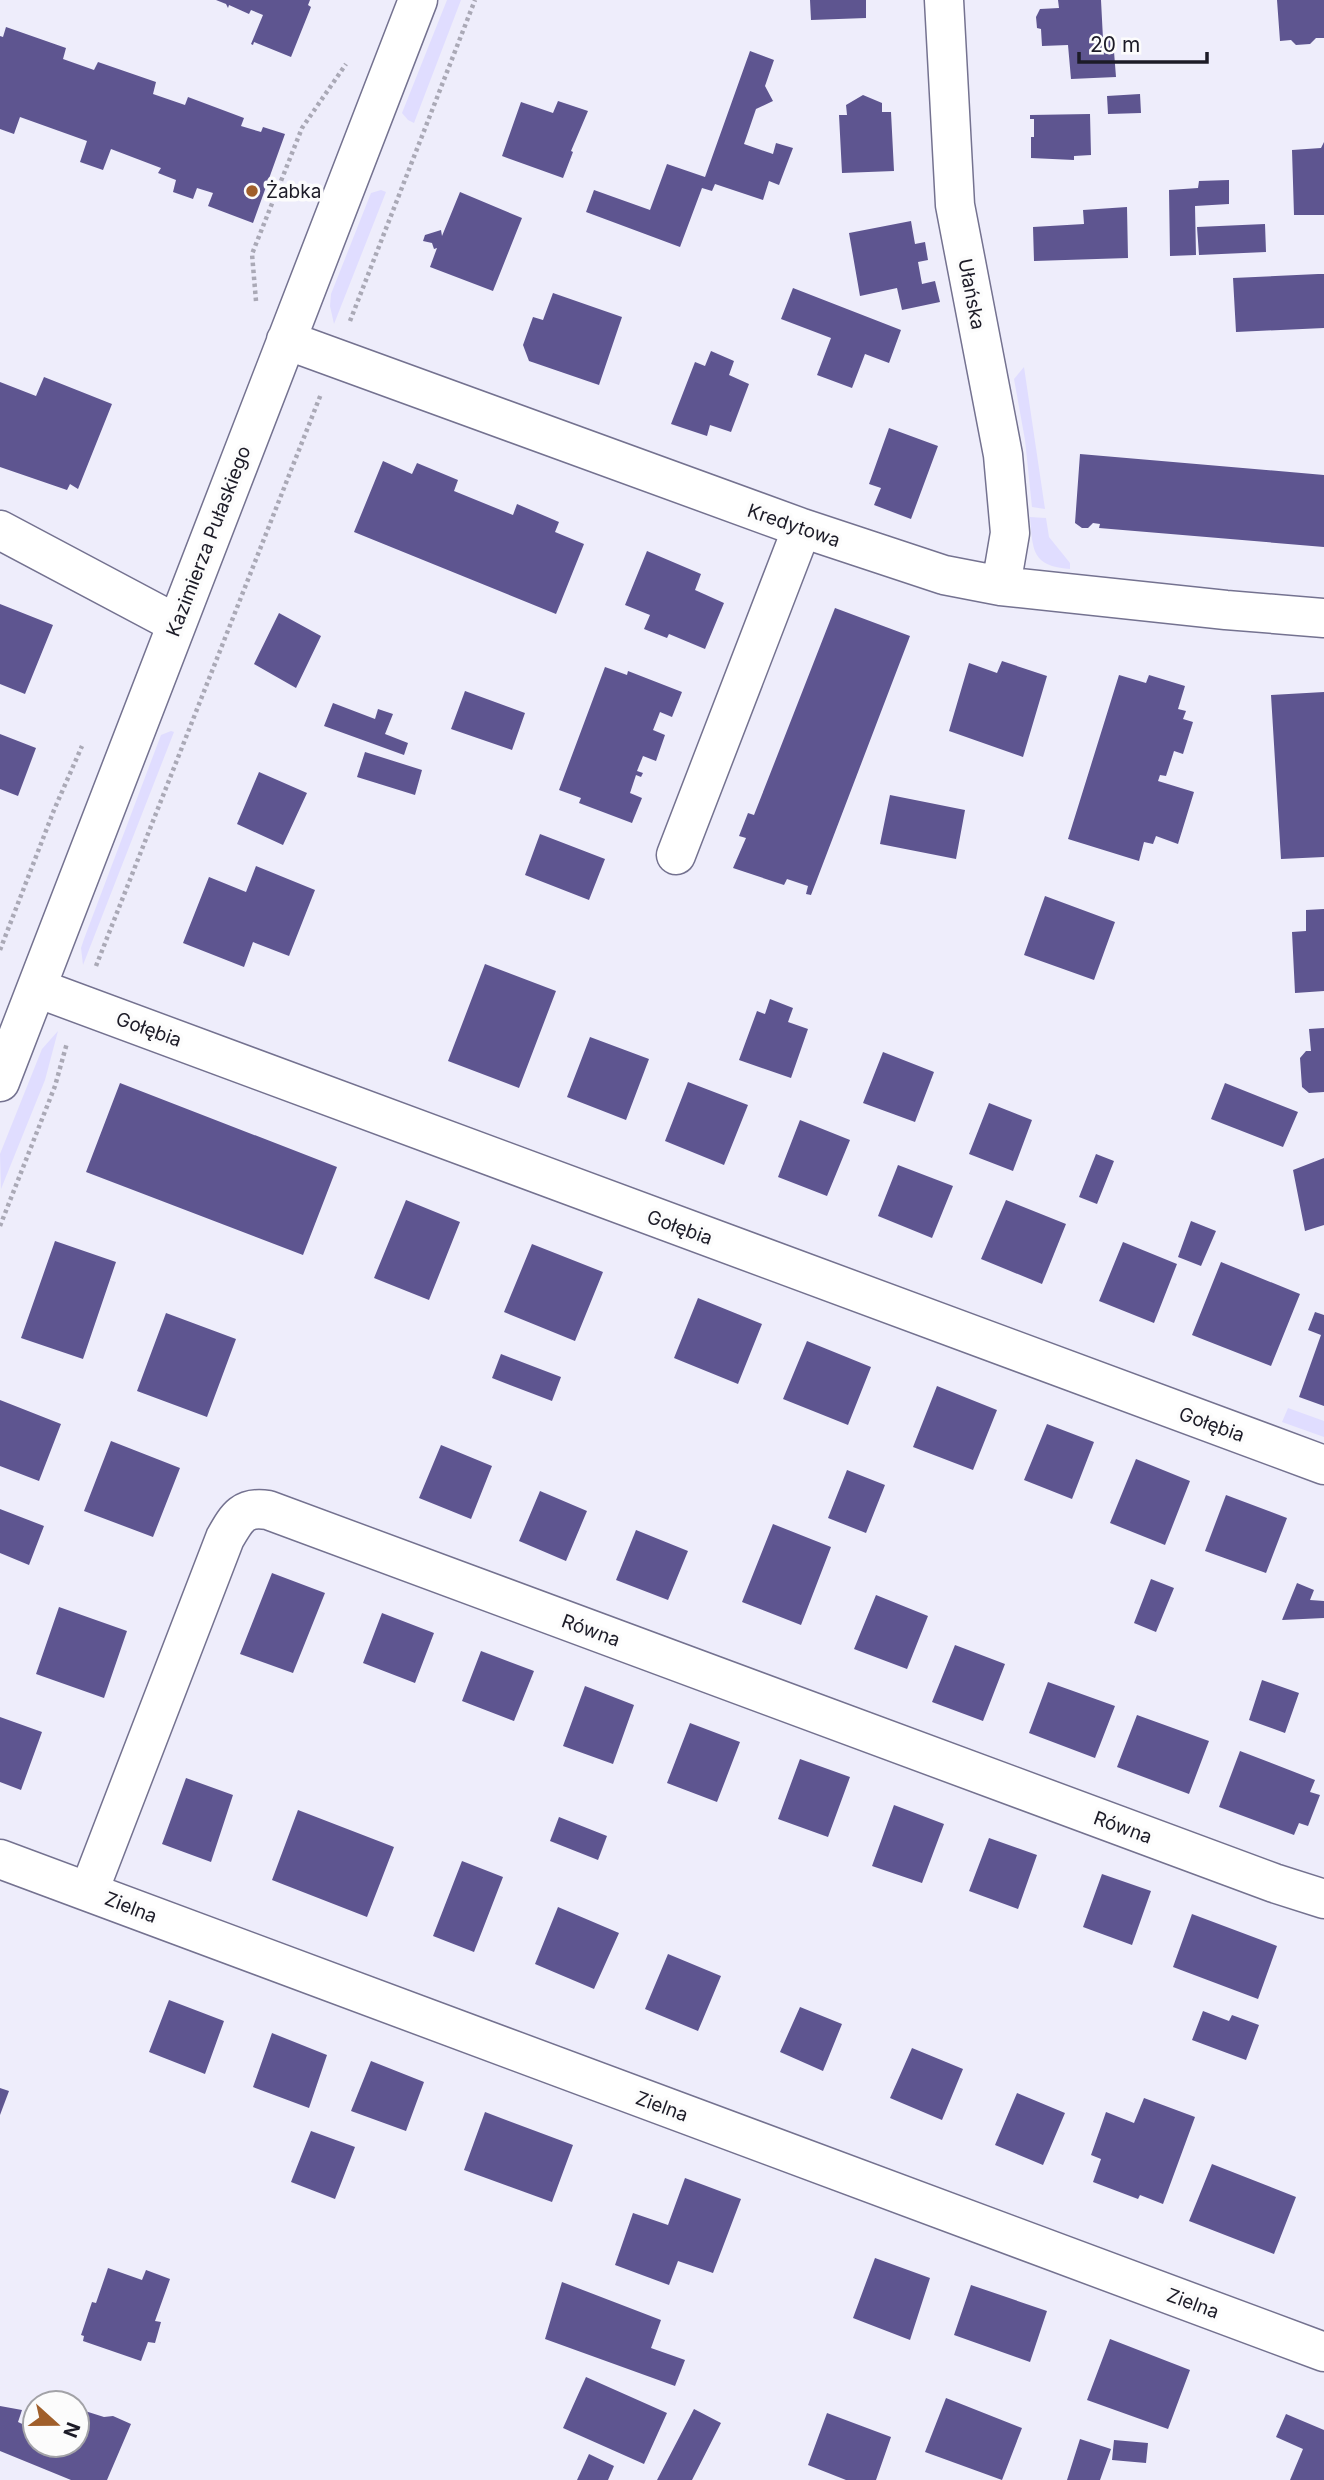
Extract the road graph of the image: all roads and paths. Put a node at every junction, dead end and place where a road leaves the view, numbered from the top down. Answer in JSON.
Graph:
{"nodes":[{"id":1,"x":418,"y":0,"type":"edge"},
{"id":2,"x":475,"y":0,"type":"edge"},
{"id":3,"x":944,"y":0,"type":"edge"},
{"id":4,"x":348,"y":61,"type":"dead end"},
{"id":5,"x":257,"y":303,"type":"dead end"},
{"id":6,"x":346,"y":331,"type":"dead end"},
{"id":7,"x":286,"y":340,"type":"junction"},
{"id":8,"x":323,"y":389,"type":"dead end"},
{"id":9,"x":802,"y":528,"type":"junction"},
{"id":10,"x":0,"y":530,"type":"edge"},
{"id":11,"x":1001,"y":586,"type":"junction"},
{"id":12,"x":1324,"y":618,"type":"edge"},
{"id":13,"x":176,"y":623,"type":"junction"},
{"id":14,"x":676,"y":855,"type":"dead end"},
{"id":15,"x":92,"y":978,"type":"dead end"},
{"id":16,"x":37,"y":988,"type":"junction"},
{"id":17,"x":72,"y":1031,"type":"dead end"},
{"id":18,"x":0,"y":1082,"type":"edge"},
{"id":19,"x":0,"y":1226,"type":"edge"},
{"id":20,"x":1324,"y":1465,"type":"edge"},
{"id":21,"x":0,"y":1859,"type":"edge"},
{"id":22,"x":89,"y":1891,"type":"junction"},
{"id":23,"x":1324,"y":1899,"type":"edge"},
{"id":24,"x":1324,"y":2352,"type":"edge"}],
"edges":[{"from":1,"to":7,"type":"street","name":"Kazimierza Pułaskiego"},
{"from":2,"to":6,"type":"path"},
{"from":3,"to":11,"type":"street","name":"Ułańska"},
{"from":4,"to":5,"type":"path"},
{"from":7,"to":9,"type":"street","name":"Kredytowa"},
{"from":7,"to":13,"type":"street","name":"Kazimierza Pułaskiego"},
{"from":8,"to":15,"type":"path"},
{"from":9,"to":11,"type":"street","name":"Kredytowa"},
{"from":9,"to":14,"type":"street"},
{"from":10,"to":13,"type":"street"},
{"from":11,"to":12,"type":"street","name":"Kredytowa"},
{"from":13,"to":16,"type":"street","name":"Kazimierza Pułaskiego"},
{"from":16,"to":18,"type":"street","name":"Kazimierza Pułaskiego"},
{"from":16,"to":20,"type":"street","name":"Gołębia"},
{"from":17,"to":19,"type":"path"},
{"from":21,"to":22,"type":"street","name":"Zielna"},
{"from":22,"to":23,"type":"street","name":"Równa"},
{"from":22,"to":24,"type":"street","name":"Zielna"}]}
